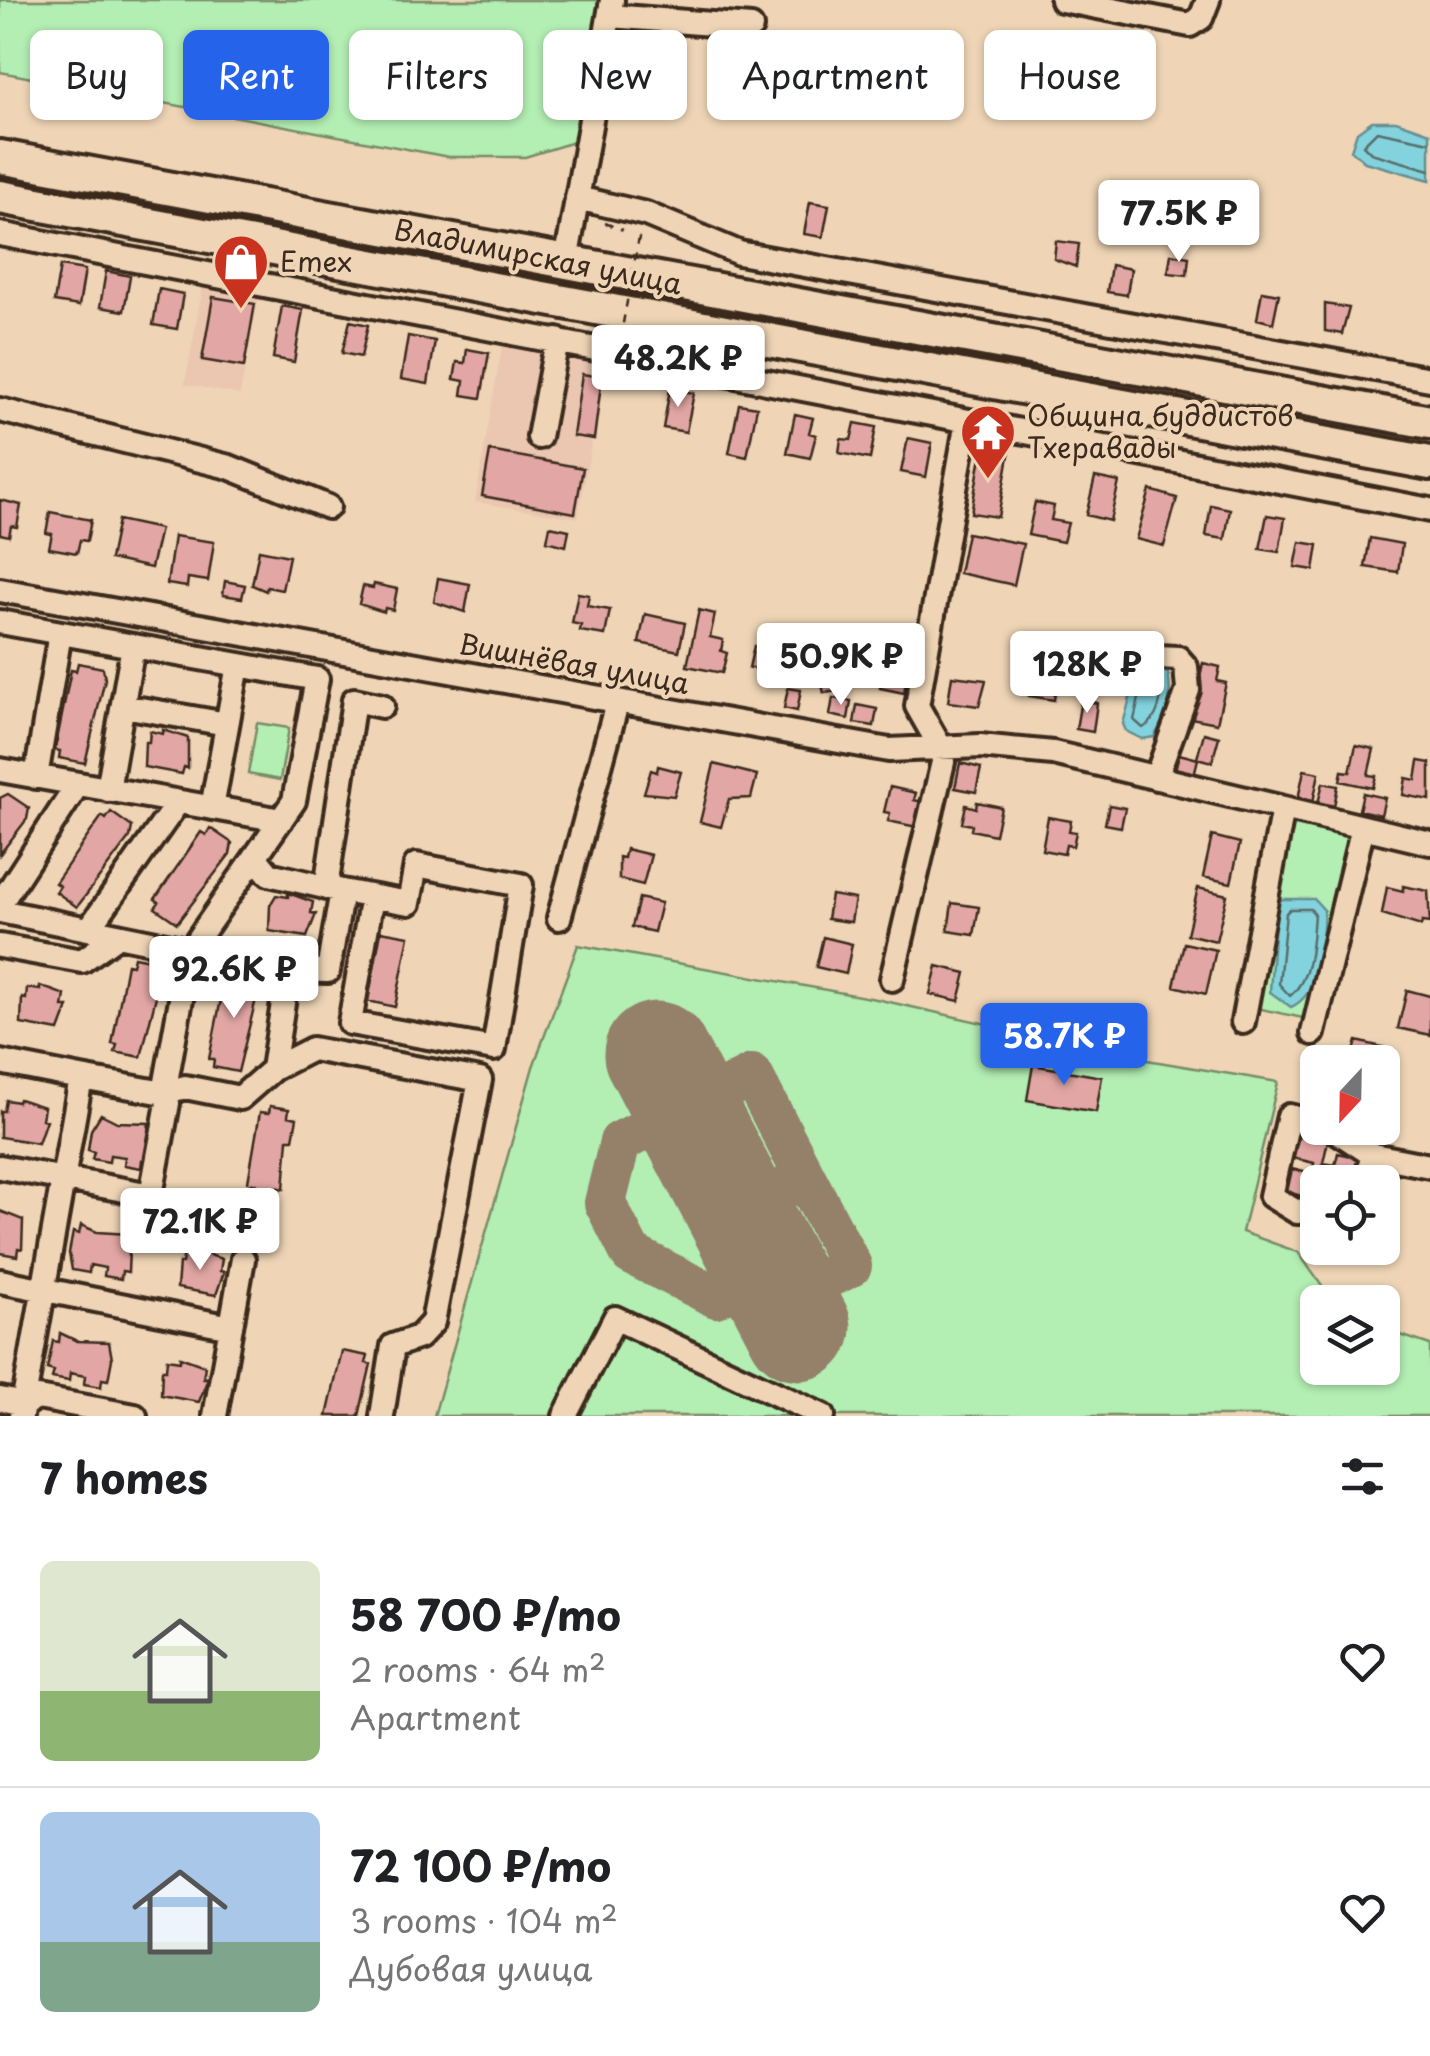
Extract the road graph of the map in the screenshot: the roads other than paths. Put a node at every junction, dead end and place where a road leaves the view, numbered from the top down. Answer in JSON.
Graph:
{"nodes":[{"id":1,"x":1062,"y":0,"type":"edge"},
{"id":2,"x":1208,"y":0,"type":"edge"},
{"id":3,"x":611,"y":8,"type":"edge"},
{"id":4,"x":751,"y":27,"type":"dead end"},
{"id":5,"x":0,"y":157,"type":"edge"},
{"id":6,"x":3,"y":197,"type":"edge"},
{"id":7,"x":577,"y":198,"type":"junction"},
{"id":8,"x":0,"y":233,"type":"edge"},
{"id":9,"x":566,"y":262,"type":"junction"},
{"id":10,"x":557,"y":340,"type":"junction"},
{"id":11,"x":1430,"y":380,"type":"edge"},
{"id":12,"x":0,"y":410,"type":"edge"},
{"id":13,"x":967,"y":421,"type":"junction"},
{"id":14,"x":1430,"y":422,"type":"edge"},
{"id":15,"x":540,"y":437,"type":"dead end"},
{"id":16,"x":1430,"y":462,"type":"edge"},
{"id":17,"x":328,"y":507,"type":"dead end"},
{"id":18,"x":1430,"y":510,"type":"edge"},
{"id":19,"x":0,"y":590,"type":"edge"},
{"id":20,"x":0,"y":622,"type":"edge"},
{"id":21,"x":60,"y":633,"type":"junction"},
{"id":22,"x":133,"y":646,"type":"junction"},
{"id":23,"x":1137,"y":656,"type":"dead end"},
{"id":24,"x":238,"y":664,"type":"junction"},
{"id":25,"x":617,"y":703,"type":"junction"},
{"id":26,"x":123,"y":706,"type":"junction"},
{"id":27,"x":382,"y":706,"type":"dead end"},
{"id":28,"x":227,"y":724,"type":"junction"},
{"id":29,"x":942,"y":750,"type":"junction"},
{"id":30,"x":0,"y":770,"type":"edge"},
{"id":31,"x":36,"y":777,"type":"junction"},
{"id":32,"x":1156,"y":778,"type":"junction"},
{"id":33,"x":78,"y":784,"type":"junction"},
{"id":34,"x":108,"y":790,"type":"junction"},
{"id":35,"x":178,"y":802,"type":"junction"},
{"id":36,"x":212,"y":808,"type":"junction"},
{"id":37,"x":1283,"y":808,"type":"junction"},
{"id":38,"x":281,"y":820,"type":"junction"},
{"id":39,"x":1363,"y":827,"type":"junction"},
{"id":40,"x":1430,"y":842,"type":"edge"},
{"id":41,"x":255,"y":857,"type":"junction"},
{"id":42,"x":334,"y":890,"type":"junction"},
{"id":43,"x":372,"y":897,"type":"junction"},
{"id":44,"x":0,"y":907,"type":"edge"},
{"id":45,"x":558,"y":918,"type":"dead end"},
{"id":46,"x":89,"y":929,"type":"junction"},
{"id":47,"x":118,"y":935,"type":"junction"},
{"id":48,"x":0,"y":946,"type":"edge"},
{"id":49,"x":190,"y":950,"type":"junction"},
{"id":50,"x":288,"y":970,"type":"junction"},
{"id":51,"x":892,"y":979,"type":"dead end"},
{"id":52,"x":1243,"y":1022,"type":"dead end"},
{"id":53,"x":1313,"y":1034,"type":"dead end"},
{"id":54,"x":0,"y":1062,"type":"edge"},
{"id":55,"x":273,"y":1069,"type":"junction"},
{"id":56,"x":81,"y":1078,"type":"junction"},
{"id":57,"x":164,"y":1093,"type":"junction"},
{"id":58,"x":1300,"y":1118,"type":"edge"},
{"id":59,"x":1358,"y":1145,"type":"edge"},
{"id":60,"x":1373,"y":1155,"type":"junction"},
{"id":61,"x":1370,"y":1165,"type":"edge"},
{"id":62,"x":1430,"y":1166,"type":"edge"},
{"id":63,"x":0,"y":1167,"type":"edge"},
{"id":64,"x":65,"y":1178,"type":"junction"},
{"id":65,"x":1300,"y":1211,"type":"edge"},
{"id":66,"x":243,"y":1258,"type":"dead end"},
{"id":67,"x":0,"y":1281,"type":"edge"},
{"id":68,"x":46,"y":1288,"type":"junction"},
{"id":69,"x":231,"y":1327,"type":"junction"},
{"id":70,"x":15,"y":1406,"type":"edge"},
{"id":71,"x":135,"y":1416,"type":"edge"},
{"id":72,"x":215,"y":1416,"type":"edge"},
{"id":73,"x":382,"y":1416,"type":"edge"},
{"id":74,"x":565,"y":1416,"type":"edge"},
{"id":75,"x":823,"y":1416,"type":"edge"}],
"edges":[{"from":1,"to":2,"type":"street"},
{"from":3,"to":4,"type":"street"},
{"from":3,"to":7,"type":"street"},
{"from":5,"to":9,"type":"highway","name":"Владимирская улица"},
{"from":6,"to":8,"type":"street"},
{"from":6,"to":16,"type":"highway","name":"Владимирская улица"},
{"from":7,"to":9,"type":"street"},
{"from":7,"to":11,"type":"street"},
{"from":8,"to":10,"type":"street"},
{"from":9,"to":14,"type":"highway","name":"Владимирская улица"},
{"from":10,"to":13,"type":"street"},
{"from":10,"to":15,"type":"street"},
{"from":12,"to":17,"type":"street"},
{"from":13,"to":18,"type":"street"},
{"from":13,"to":29,"type":"street"},
{"from":19,"to":25,"type":"street","name":"Вишнёвая улица"},
{"from":20,"to":21,"type":"street"},
{"from":21,"to":22,"type":"street"},
{"from":21,"to":31,"type":"street"},
{"from":22,"to":24,"type":"street"},
{"from":22,"to":26,"type":"street"},
{"from":23,"to":32,"type":"street"},
{"from":24,"to":28,"type":"street"},
{"from":24,"to":38,"type":"street"},
{"from":25,"to":29,"type":"street","name":"Вишнёвая улица"},
{"from":25,"to":45,"type":"street"},
{"from":26,"to":28,"type":"street"},
{"from":26,"to":34,"type":"street"},
{"from":27,"to":42,"type":"street"},
{"from":28,"to":36,"type":"street"},
{"from":29,"to":32,"type":"street","name":"Вишнёвая улица"},
{"from":29,"to":51,"type":"street"},
{"from":30,"to":31,"type":"street"},
{"from":31,"to":33,"type":"street"},
{"from":32,"to":37,"type":"street","name":"Вишнёвая улица"},
{"from":33,"to":34,"type":"street"},
{"from":33,"to":44,"type":"street"},
{"from":34,"to":35,"type":"street"},
{"from":35,"to":36,"type":"street"},
{"from":35,"to":46,"type":"street"},
{"from":36,"to":38,"type":"street"},
{"from":37,"to":39,"type":"street","name":"Вишнёвая улица"},
{"from":37,"to":52,"type":"street"},
{"from":38,"to":41,"type":"street"},
{"from":39,"to":40,"type":"street","name":"Вишнёвая улица"},
{"from":39,"to":53,"type":"street"},
{"from":41,"to":42,"type":"street"},
{"from":41,"to":49,"type":"street"},
{"from":42,"to":43,"type":"street"},
{"from":42,"to":50,"type":"street"},
{"from":43,"to":43,"type":"street"},
{"from":44,"to":46,"type":"street"},
{"from":46,"to":47,"type":"street"},
{"from":47,"to":48,"type":"street"},
{"from":47,"to":49,"type":"street"},
{"from":49,"to":50,"type":"street"},
{"from":49,"to":57,"type":"street"},
{"from":50,"to":55,"type":"street"},
{"from":54,"to":56,"type":"street"},
{"from":55,"to":57,"type":"street"},
{"from":55,"to":73,"type":"street"},
{"from":56,"to":57,"type":"street"},
{"from":56,"to":64,"type":"street"},
{"from":57,"to":64,"type":"street"},
{"from":58,"to":65,"type":"street"},
{"from":59,"to":60,"type":"street"},
{"from":60,"to":61,"type":"street"},
{"from":60,"to":62,"type":"street"},
{"from":63,"to":64,"type":"street"},
{"from":64,"to":68,"type":"street"},
{"from":66,"to":69,"type":"street"},
{"from":67,"to":68,"type":"street"},
{"from":68,"to":69,"type":"street"},
{"from":68,"to":70,"type":"street"},
{"from":69,"to":72,"type":"street"},
{"from":70,"to":71,"type":"street"},
{"from":74,"to":75,"type":"street"}]}
